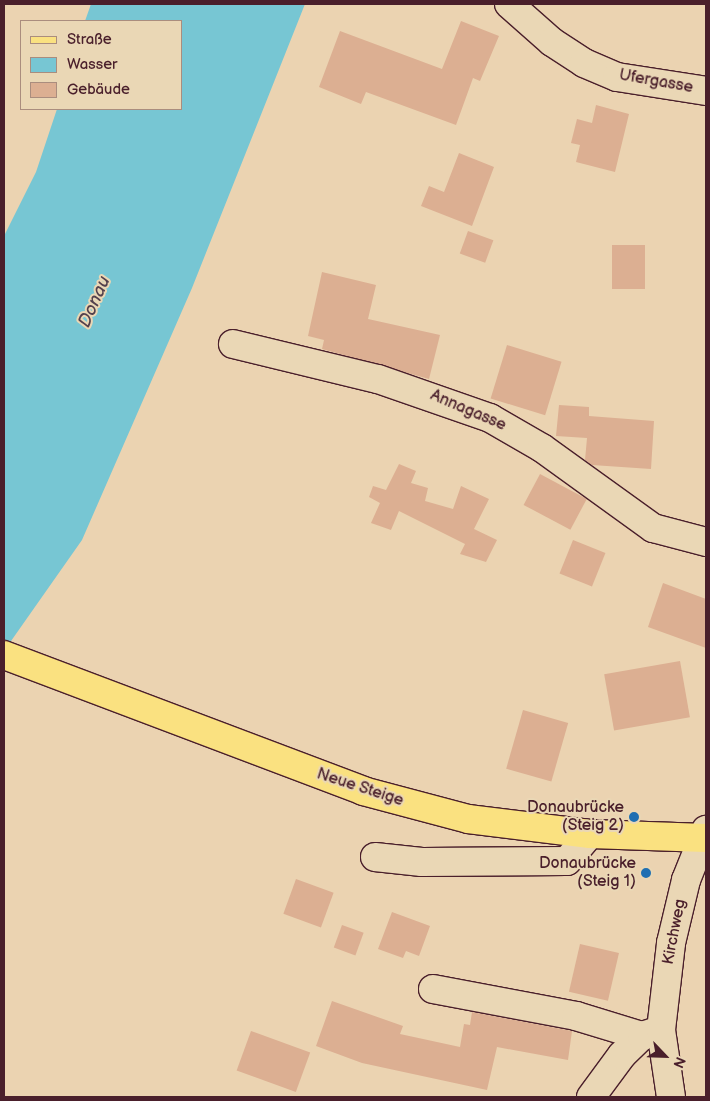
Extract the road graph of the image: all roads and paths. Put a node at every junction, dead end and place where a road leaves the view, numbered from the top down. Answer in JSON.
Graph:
{"nodes":[{"id":1,"x":509,"y":4,"type":"edge"},
{"id":2,"x":706,"y":91,"type":"edge"},
{"id":3,"x":232,"y":344,"type":"dead end"},
{"id":4,"x":706,"y":542,"type":"edge"},
{"id":5,"x":4,"y":655,"type":"edge"},
{"id":6,"x":590,"y":834,"type":"junction"},
{"id":7,"x":705,"y":836,"type":"edge"},
{"id":8,"x":375,"y":857,"type":"dead end"},
{"id":9,"x":434,"y":988,"type":"dead end"},
{"id":10,"x":652,"y":1033,"type":"junction"},
{"id":11,"x":591,"y":1097,"type":"edge"},
{"id":12,"x":671,"y":1097,"type":"edge"}],
"edges":[{"from":1,"to":2,"type":"street","name":"Ufergasse"},
{"from":3,"to":4,"type":"street","name":"Annagasse"},
{"from":5,"to":6,"type":"main road","name":"Neue Steige"},
{"from":6,"to":7,"type":"main road","name":"Neue Steige"},
{"from":6,"to":8,"type":"street"},
{"from":7,"to":10,"type":"street","name":"Kirchweg"},
{"from":9,"to":10,"type":"street"},
{"from":10,"to":11,"type":"street"},
{"from":10,"to":12,"type":"street","name":"Kirchweg"}]}
